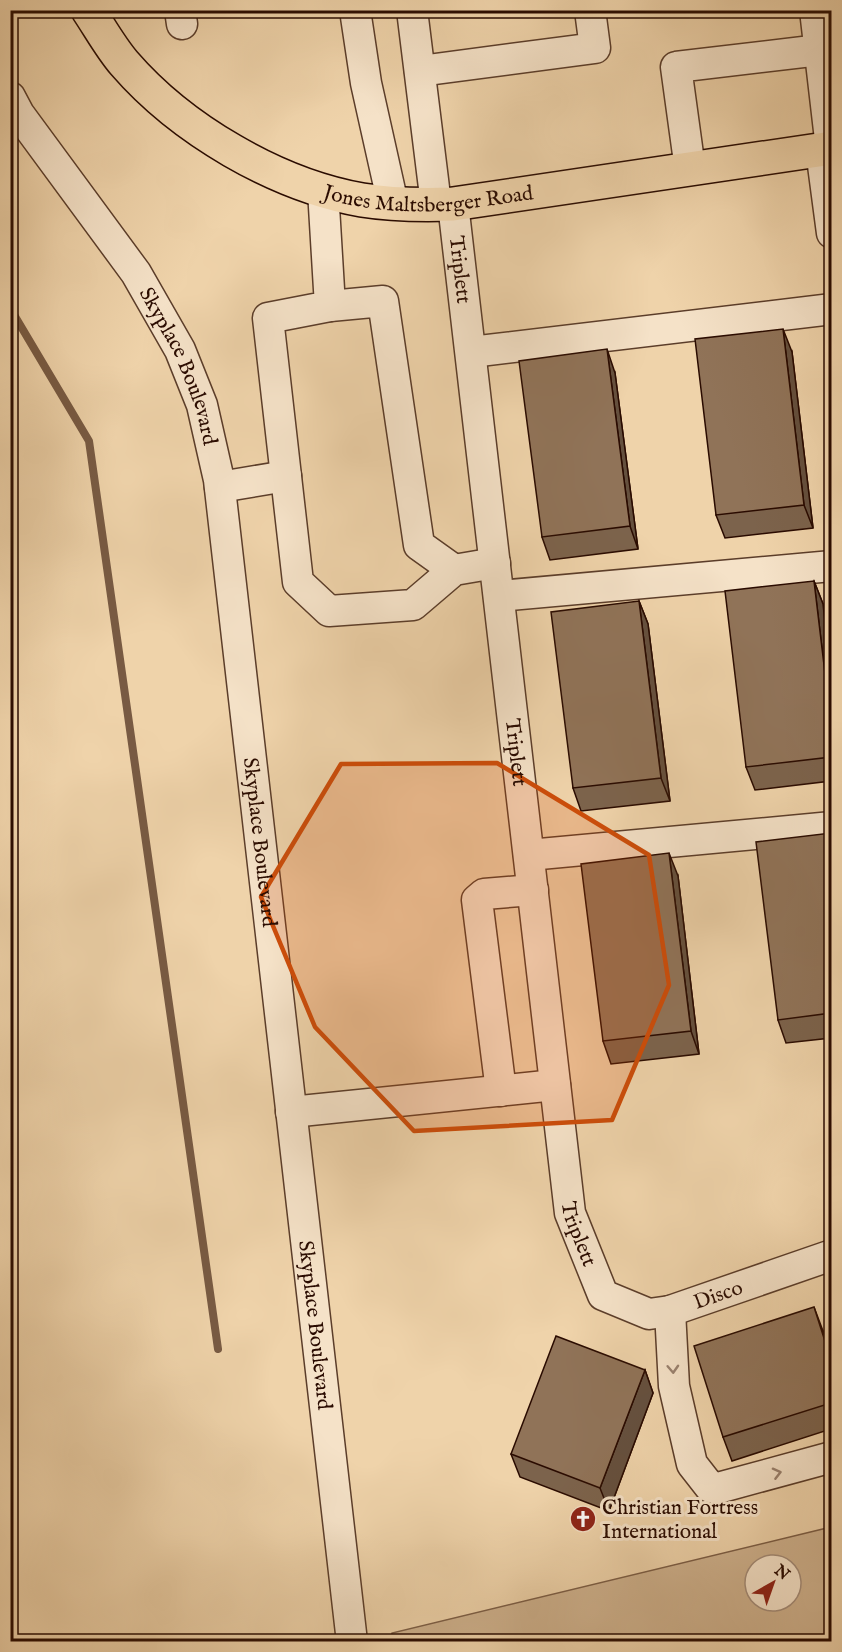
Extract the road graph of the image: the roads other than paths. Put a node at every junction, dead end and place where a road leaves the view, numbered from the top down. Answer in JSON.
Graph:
{"nodes":[{"id":1,"x":88,"y":10,"type":"edge"},
{"id":2,"x":356,"y":10,"type":"edge"},
{"id":3,"x":412,"y":10,"type":"edge"},
{"id":4,"x":590,"y":10,"type":"edge"},
{"id":5,"x":815,"y":10,"type":"edge"},
{"id":6,"x":820,"y":50,"type":"junction"},
{"id":7,"x":420,"y":71,"type":"junction"},
{"id":8,"x":10,"y":97,"type":"edge"},
{"id":9,"x":828,"y":148,"type":"edge"},
{"id":10,"x":690,"y":169,"type":"junction"},
{"id":11,"x":323,"y":190,"type":"junction"},
{"id":12,"x":393,"y":204,"type":"junction"},
{"id":13,"x":445,"y":204,"type":"junction"},
{"id":14,"x":831,"y":233,"type":"edge"},
{"id":15,"x":330,"y":306,"type":"junction"},
{"id":16,"x":831,"y":309,"type":"edge"},
{"id":17,"x":471,"y":352,"type":"junction"},
{"id":18,"x":286,"y":476,"type":"junction"},
{"id":19,"x":220,"y":487,"type":"junction"},
{"id":20,"x":495,"y":562,"type":"junction"},
{"id":21,"x":831,"y":566,"type":"edge"},
{"id":22,"x":454,"y":570,"type":"junction"},
{"id":23,"x":499,"y":596,"type":"junction"},
{"id":24,"x":831,"y":827,"type":"edge"},
{"id":25,"x":529,"y":855,"type":"junction"},
{"id":26,"x":533,"y":890,"type":"junction"},
{"id":27,"x":555,"y":1084,"type":"junction"},
{"id":28,"x":501,"y":1090,"type":"junction"},
{"id":29,"x":291,"y":1112,"type":"junction"},
{"id":30,"x":831,"y":1255,"type":"edge"},
{"id":31,"x":603,"y":1295,"type":"joint"},
{"id":32,"x":670,"y":1311,"type":"junction"},
{"id":33,"x":831,"y":1457,"type":"edge"},
{"id":34,"x":352,"y":1641,"type":"edge"}],
"edges":[{"from":1,"to":11,"type":"main road","name":"Jones Maltsberger Road"},
{"from":2,"to":12,"type":"street"},
{"from":3,"to":7,"type":"street","name":"Triplett"},
{"from":4,"to":7,"type":"street"},
{"from":5,"to":6,"type":"street"},
{"from":6,"to":9,"type":"street"},
{"from":6,"to":10,"type":"street"},
{"from":7,"to":13,"type":"street","name":"Triplett"},
{"from":8,"to":19,"type":"street","name":"Skyplace Boulevard"},
{"from":9,"to":10,"type":"main road","name":"Jones Maltsberger Road"},
{"from":9,"to":14,"type":"street"},
{"from":10,"to":13,"type":"main road","name":"Jones Maltsberger Road"},
{"from":11,"to":12,"type":"main road","name":"Jones Maltsberger Road"},
{"from":11,"to":15,"type":"street"},
{"from":12,"to":13,"type":"main road","name":"Jones Maltsberger Road"},
{"from":13,"to":17,"type":"street","name":"Triplett"},
{"from":15,"to":18,"type":"street"},
{"from":15,"to":22,"type":"street"},
{"from":16,"to":17,"type":"street"},
{"from":17,"to":20,"type":"street","name":"Triplett"},
{"from":18,"to":19,"type":"street"},
{"from":18,"to":22,"type":"street"},
{"from":19,"to":29,"type":"street","name":"Skyplace Boulevard"},
{"from":20,"to":22,"type":"street"},
{"from":20,"to":23,"type":"street","name":"Triplett"},
{"from":21,"to":23,"type":"street"},
{"from":23,"to":25,"type":"street","name":"Triplett"},
{"from":24,"to":25,"type":"street"},
{"from":25,"to":26,"type":"street","name":"Triplett"},
{"from":26,"to":27,"type":"street","name":"Triplett"},
{"from":26,"to":28,"type":"street"},
{"from":27,"to":28,"type":"street"},
{"from":27,"to":31,"type":"street","name":"Triplett"},
{"from":28,"to":29,"type":"street"},
{"from":29,"to":34,"type":"street","name":"Skyplace Boulevard"},
{"from":30,"to":32,"type":"street","name":"Disco"},
{"from":31,"to":32,"type":"street","name":"Disco"},
{"from":32,"to":33,"type":"street","one_way":true}]}
